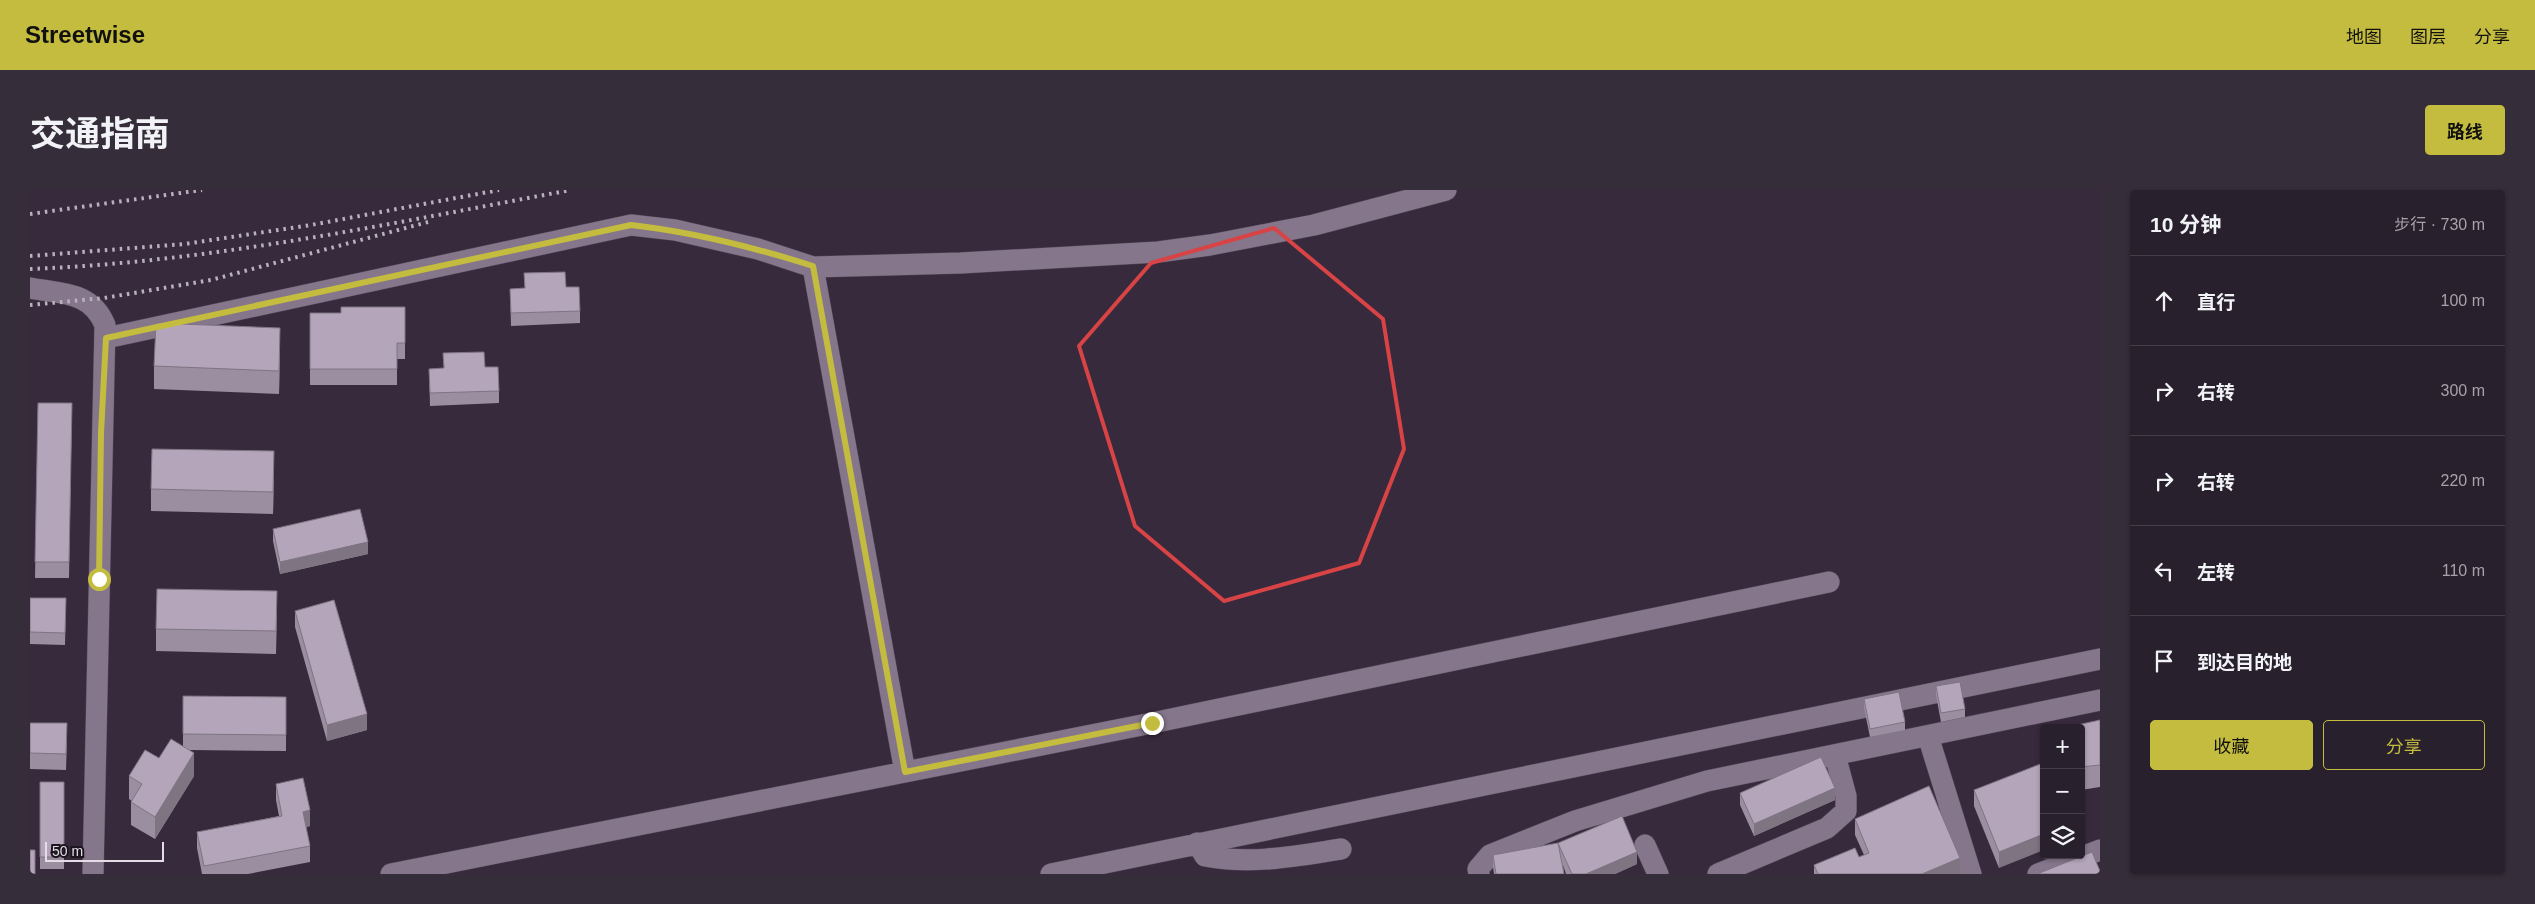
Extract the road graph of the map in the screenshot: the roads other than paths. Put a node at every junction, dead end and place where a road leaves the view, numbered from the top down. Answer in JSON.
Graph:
{"nodes":[{"id":1,"x":1446,"y":190,"type":"edge"},
{"id":2,"x":813,"y":266,"type":"junction"},
{"id":3,"x":30,"y":288,"type":"edge"},
{"id":4,"x":106,"y":338,"type":"junction"},
{"id":5,"x":1829,"y":582,"type":"dead end"},
{"id":6,"x":2100,"y":659,"type":"edge"},
{"id":7,"x":2100,"y":700,"type":"edge"},
{"id":8,"x":1928,"y":736,"type":"junction"},
{"id":9,"x":1835,"y":754,"type":"junction"},
{"id":10,"x":905,"y":772,"type":"junction"},
{"id":11,"x":1198,"y":843,"type":"junction"},
{"id":12,"x":1645,"y":846,"type":"dead end"},
{"id":13,"x":1341,"y":848,"type":"dead end"},
{"id":14,"x":2100,"y":850,"type":"edge"},
{"id":15,"x":93,"y":874,"type":"edge"},
{"id":16,"x":391,"y":874,"type":"edge"},
{"id":17,"x":1051,"y":874,"type":"edge"},
{"id":18,"x":1479,"y":874,"type":"edge"},
{"id":19,"x":1658,"y":874,"type":"edge"},
{"id":20,"x":1718,"y":874,"type":"edge"},
{"id":21,"x":1970,"y":874,"type":"edge"},
{"id":22,"x":2038,"y":874,"type":"edge"}],
"edges":[{"from":1,"to":2,"type":"street"},
{"from":2,"to":4,"type":"street"},
{"from":2,"to":10,"type":"street"},
{"from":3,"to":4,"type":"street"},
{"from":4,"to":15,"type":"street"},
{"from":5,"to":10,"type":"street"},
{"from":6,"to":11,"type":"street"},
{"from":7,"to":8,"type":"street"},
{"from":8,"to":9,"type":"street"},
{"from":8,"to":21,"type":"street"},
{"from":9,"to":18,"type":"street"},
{"from":9,"to":20,"type":"street"},
{"from":10,"to":16,"type":"street"},
{"from":11,"to":13,"type":"street"},
{"from":11,"to":17,"type":"street"},
{"from":12,"to":19,"type":"street"},
{"from":14,"to":22,"type":"street"}]}
